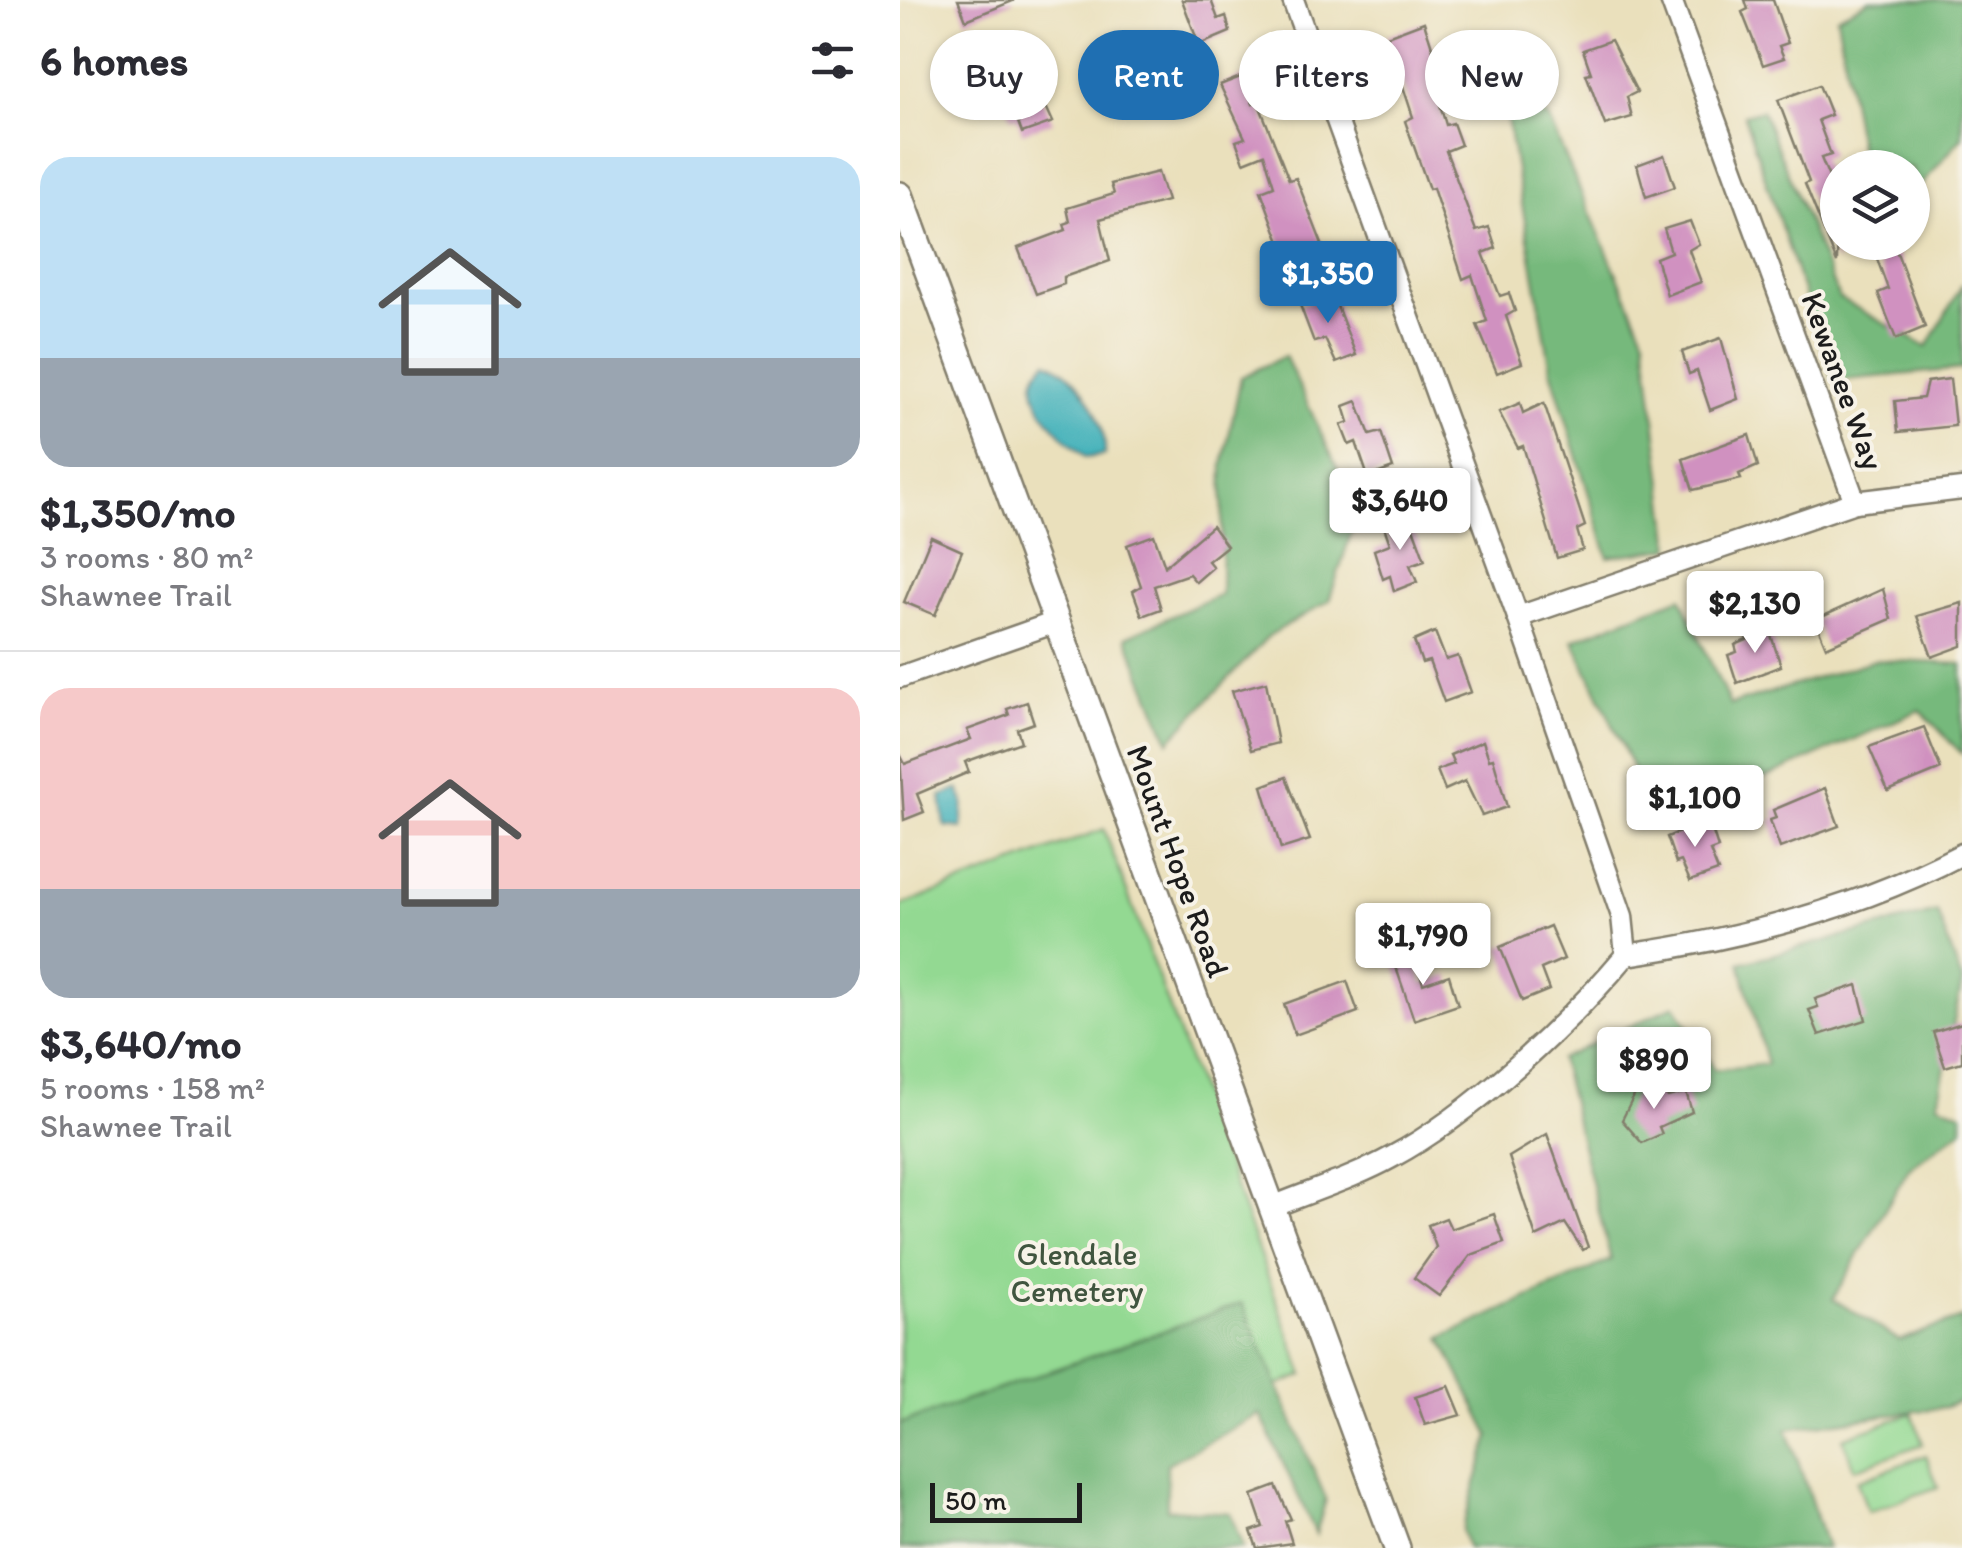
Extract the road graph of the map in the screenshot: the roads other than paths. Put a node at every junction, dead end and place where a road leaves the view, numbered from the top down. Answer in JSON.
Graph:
{"nodes":[{"id":1,"x":1292,"y":0,"type":"edge"},
{"id":2,"x":1670,"y":0,"type":"edge"},
{"id":3,"x":900,"y":196,"type":"edge"},
{"id":4,"x":1962,"y":489,"type":"edge"},
{"id":5,"x":1856,"y":502,"type":"junction"},
{"id":6,"x":1518,"y":617,"type":"junction"},
{"id":7,"x":1056,"y":622,"type":"junction"},
{"id":8,"x":900,"y":677,"type":"edge"},
{"id":9,"x":1962,"y":854,"type":"edge"},
{"id":10,"x":1626,"y":955,"type":"junction"},
{"id":11,"x":1270,"y":1208,"type":"junction"},
{"id":12,"x":1397,"y":1548,"type":"edge"}],
"edges":[{"from":1,"to":6,"type":"street"},
{"from":2,"to":5,"type":"street","name":"Kewanee Way"},
{"from":3,"to":7,"type":"street","name":"Mount Hope Road"},
{"from":4,"to":5,"type":"street"},
{"from":5,"to":6,"type":"street"},
{"from":6,"to":10,"type":"street"},
{"from":7,"to":8,"type":"street"},
{"from":7,"to":11,"type":"street","name":"Mount Hope Road"},
{"from":9,"to":10,"type":"street"},
{"from":10,"to":11,"type":"street"},
{"from":11,"to":12,"type":"street","name":"Mount Hope Road"}]}
